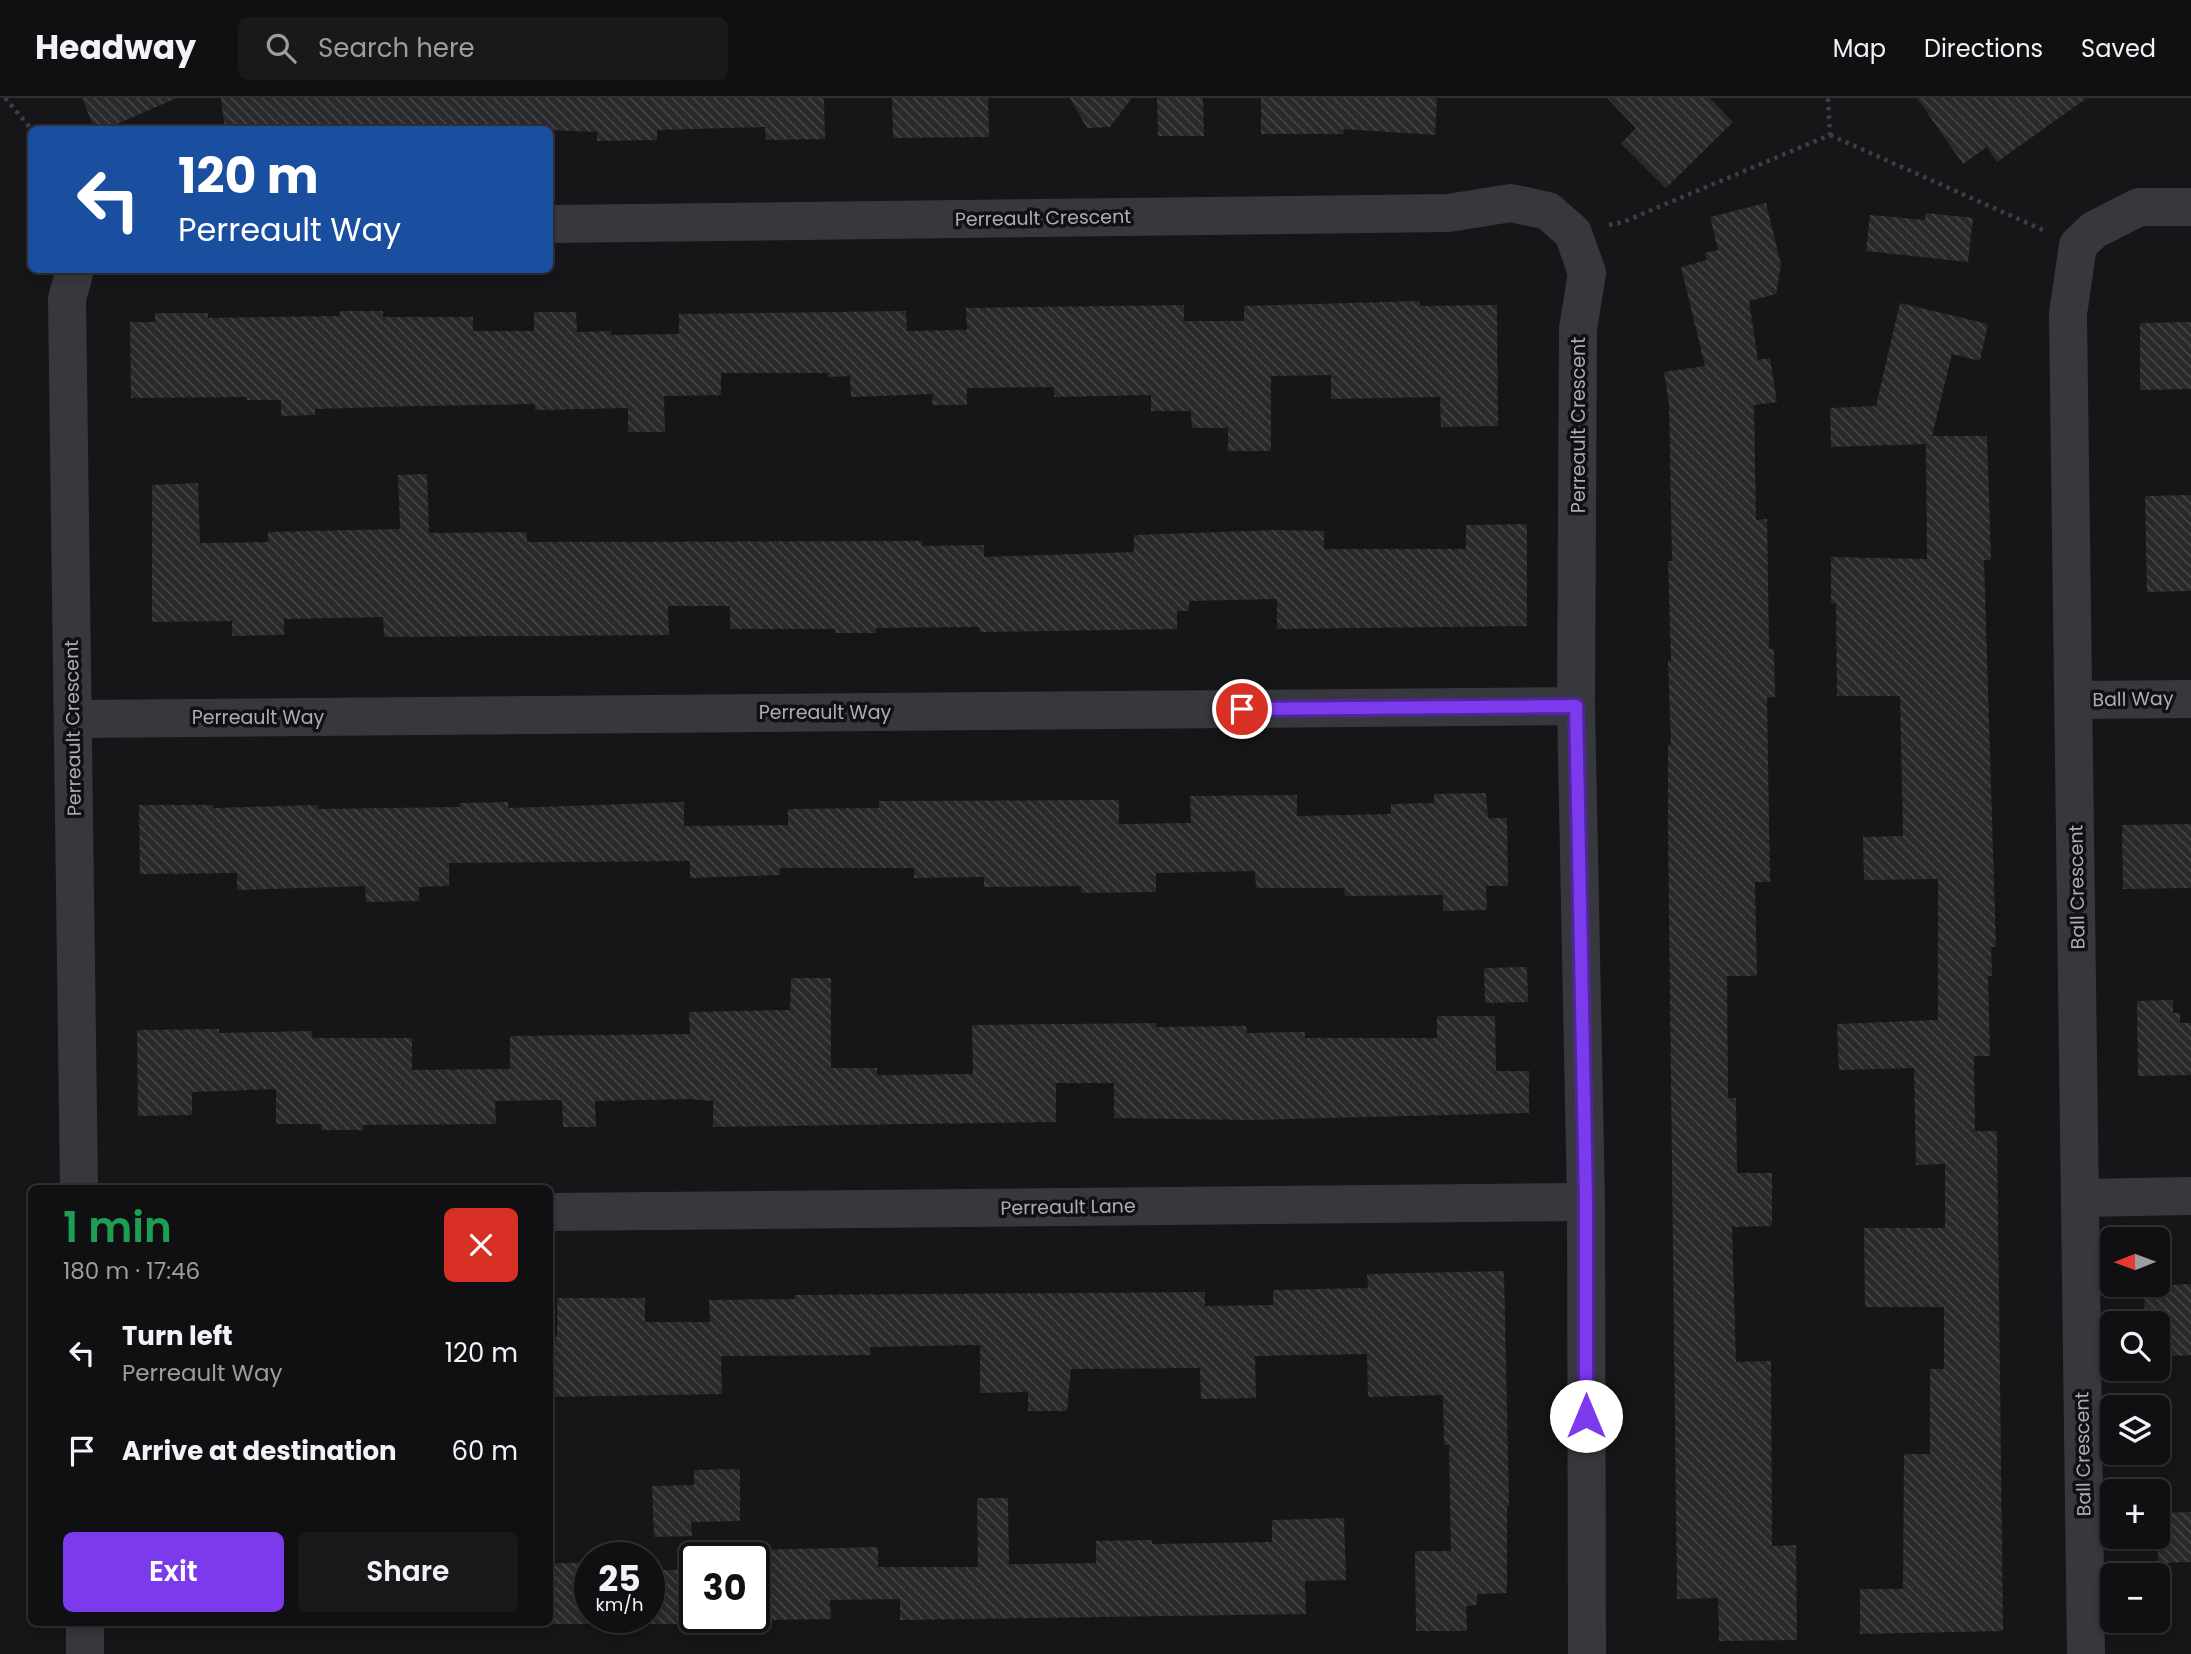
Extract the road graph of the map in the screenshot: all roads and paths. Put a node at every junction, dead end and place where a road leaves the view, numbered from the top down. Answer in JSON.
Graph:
{"nodes":[{"id":1,"x":5,"y":98,"type":"edge"},
{"id":2,"x":1828,"y":98,"type":"edge"},
{"id":3,"x":29,"y":126,"type":"edge"},
{"id":4,"x":1830,"y":135,"type":"junction"},
{"id":5,"x":2191,"y":207,"type":"edge"},
{"id":6,"x":2018,"y":219,"type":"dead end"},
{"id":7,"x":1623,"y":222,"type":"dead end"},
{"id":8,"x":553,"y":224,"type":"edge"},
{"id":9,"x":74,"y":273,"type":"edge"},
{"id":10,"x":2191,"y":698,"type":"edge"},
{"id":11,"x":2075,"y":700,"type":"junction"},
{"id":12,"x":1576,"y":706,"type":"junction"},
{"id":13,"x":74,"y":719,"type":"junction"},
{"id":14,"x":79,"y":1185,"type":"edge"},
{"id":15,"x":2191,"y":1196,"type":"edge"},
{"id":16,"x":2080,"y":1198,"type":"junction"},
{"id":17,"x":1586,"y":1202,"type":"junction"},
{"id":18,"x":553,"y":1212,"type":"edge"},
{"id":19,"x":85,"y":1626,"type":"edge"},
{"id":20,"x":85,"y":1654,"type":"edge"},
{"id":21,"x":1587,"y":1654,"type":"edge"},
{"id":22,"x":2085,"y":1654,"type":"edge"}],
"edges":[{"from":1,"to":3,"type":"path"},
{"from":2,"to":4,"type":"path"},
{"from":4,"to":6,"type":"path"},
{"from":4,"to":7,"type":"path"},
{"from":5,"to":11,"type":"street","name":"Ball Crescent"},
{"from":8,"to":12,"type":"street","name":"Perreault Crescent"},
{"from":9,"to":13,"type":"street","name":"Perreault Crescent"},
{"from":10,"to":11,"type":"street","name":"Ball Way"},
{"from":11,"to":16,"type":"street","name":"Ball Crescent"},
{"from":12,"to":13,"type":"street","name":"Perreault Way"},
{"from":12,"to":17,"type":"street","name":"Perreault Crescent"},
{"from":13,"to":14,"type":"street","name":"Perreault Crescent"},
{"from":15,"to":16,"type":"street"},
{"from":16,"to":22,"type":"street","name":"Ball Crescent"},
{"from":17,"to":18,"type":"street","name":"Perreault Lane"},
{"from":17,"to":21,"type":"street","name":"Perreault Crescent"},
{"from":19,"to":20,"type":"street"}]}
